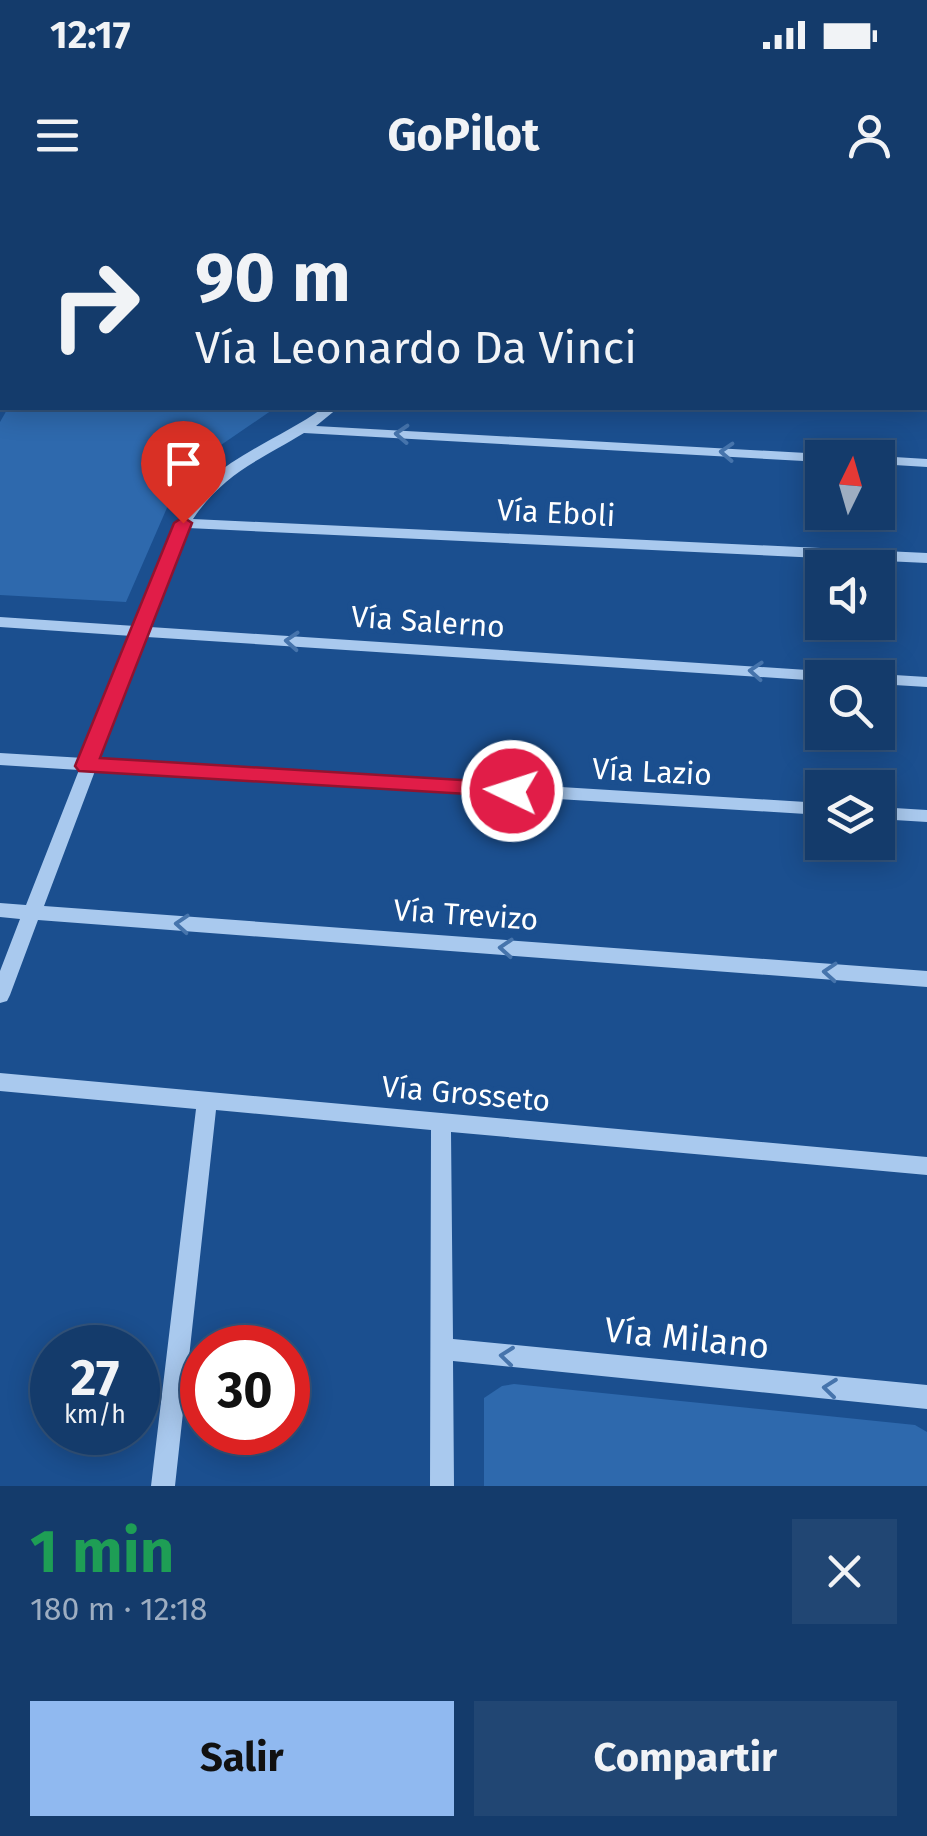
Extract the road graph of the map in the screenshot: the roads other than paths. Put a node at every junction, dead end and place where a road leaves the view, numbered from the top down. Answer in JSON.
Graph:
{"nodes":[{"id":1,"x":254,"y":200,"type":"edge"},
{"id":2,"x":275,"y":200,"type":"edge"},
{"id":3,"x":327,"y":410,"type":"edge"},
{"id":4,"x":301,"y":429,"type":"junction"},
{"id":5,"x":805,"y":457,"type":"edge"},
{"id":6,"x":895,"y":461,"type":"edge"},
{"id":7,"x":927,"y":463,"type":"edge"},
{"id":8,"x":183,"y":523,"type":"junction"},
{"id":9,"x":927,"y":558,"type":"edge"},
{"id":10,"x":0,"y":622,"type":"edge"},
{"id":11,"x":140,"y":632,"type":"junction"},
{"id":12,"x":805,"y":675,"type":"edge"},
{"id":13,"x":895,"y":680,"type":"edge"},
{"id":14,"x":927,"y":682,"type":"edge"},
{"id":15,"x":0,"y":759,"type":"edge"},
{"id":16,"x":86,"y":766,"type":"junction"},
{"id":17,"x":805,"y":808,"type":"edge"},
{"id":18,"x":895,"y":813,"type":"edge"},
{"id":19,"x":927,"y":816,"type":"edge"},
{"id":20,"x":0,"y":910,"type":"edge"},
{"id":21,"x":30,"y":912,"type":"junction"},
{"id":22,"x":927,"y":979,"type":"edge"},
{"id":23,"x":0,"y":995,"type":"edge"},
{"id":24,"x":0,"y":1082,"type":"edge"},
{"id":25,"x":207,"y":1100,"type":"junction"},
{"id":26,"x":441,"y":1122,"type":"junction"},
{"id":27,"x":927,"y":1166,"type":"edge"},
{"id":28,"x":441,"y":1350,"type":"junction"},
{"id":29,"x":927,"y":1397,"type":"edge"},
{"id":30,"x":163,"y":1486,"type":"edge"},
{"id":31,"x":442,"y":1486,"type":"edge"}],
"edges":[{"from":1,"to":2,"type":"street"},
{"from":3,"to":4,"type":"street"},
{"from":5,"to":4,"type":"street","one_way":true},
{"from":4,"to":8,"type":"street"},
{"from":6,"to":7,"type":"street"},
{"from":8,"to":9,"type":"street","name":"Vía Eboli"},
{"from":8,"to":11,"type":"street"},
{"from":10,"to":11,"type":"street","name":"Vía Salerno"},
{"from":12,"to":11,"type":"street","name":"Vía Salerno","one_way":true},
{"from":11,"to":16,"type":"street"},
{"from":13,"to":14,"type":"street"},
{"from":15,"to":16,"type":"street","name":"Vía Lazio"},
{"from":16,"to":17,"type":"street","name":"Vía Lazio"},
{"from":16,"to":21,"type":"street"},
{"from":18,"to":19,"type":"street"},
{"from":20,"to":21,"type":"street","name":"Vía Trevizo"},
{"from":22,"to":21,"type":"street","name":"Vía Trevizo","one_way":true},
{"from":21,"to":23,"type":"street"},
{"from":24,"to":25,"type":"street","name":"Vía Grosseto"},
{"from":25,"to":26,"type":"street","name":"Vía Grosseto"},
{"from":25,"to":30,"type":"street"},
{"from":26,"to":27,"type":"street","name":"Vía Grosseto"},
{"from":26,"to":28,"type":"street"},
{"from":29,"to":28,"type":"street","name":"Vía Milano","one_way":true},
{"from":28,"to":31,"type":"street"}]}
